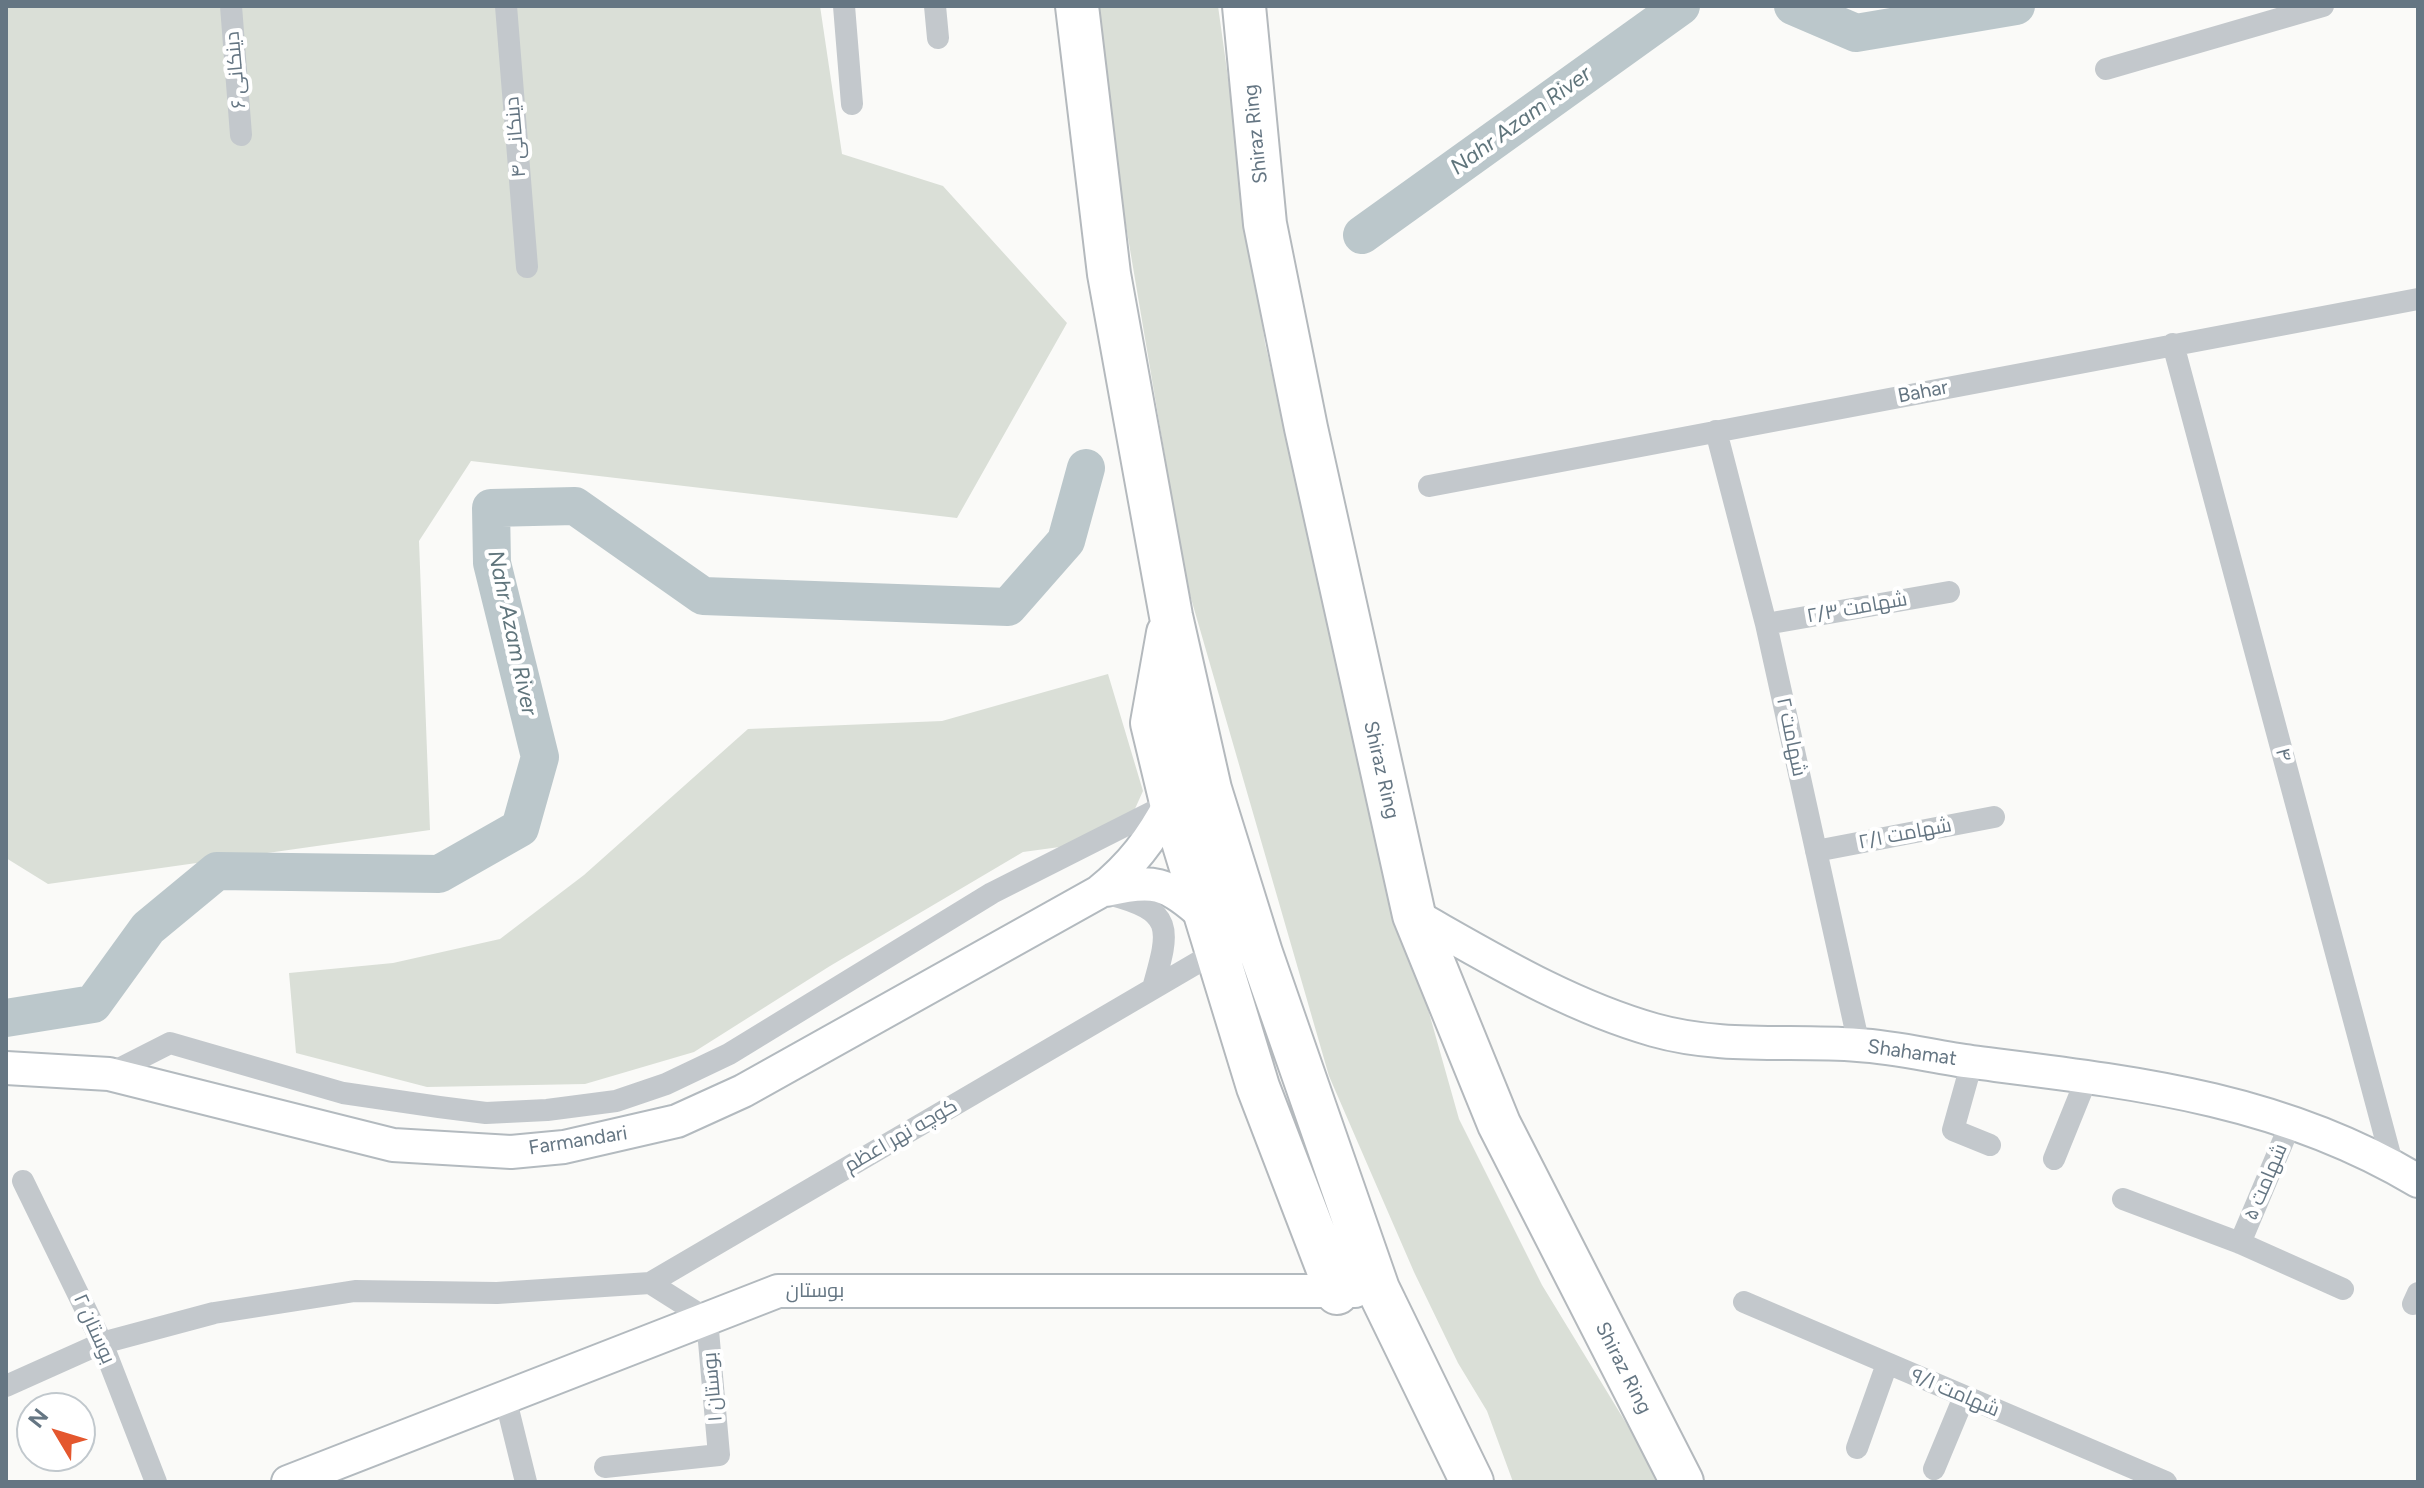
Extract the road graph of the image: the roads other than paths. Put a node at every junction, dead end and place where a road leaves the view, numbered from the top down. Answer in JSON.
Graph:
{"nodes":[{"id":1,"x":231,"y":6,"type":"edge"},
{"id":2,"x":506,"y":6,"type":"edge"},
{"id":3,"x":844,"y":6,"type":"edge"},
{"id":4,"x":935,"y":6,"type":"edge"},
{"id":5,"x":1077,"y":6,"type":"edge"},
{"id":6,"x":1244,"y":6,"type":"edge"},
{"id":7,"x":2323,"y":6,"type":"edge"},
{"id":8,"x":938,"y":38,"type":"dead end"},
{"id":9,"x":2106,"y":69,"type":"dead end"},
{"id":10,"x":852,"y":104,"type":"dead end"},
{"id":11,"x":241,"y":135,"type":"dead end"},
{"id":12,"x":527,"y":267,"type":"dead end"},
{"id":13,"x":2418,"y":299,"type":"edge"},
{"id":14,"x":2173,"y":344,"type":"junction"},
{"id":15,"x":1716,"y":431,"type":"junction"},
{"id":16,"x":1429,"y":486,"type":"dead end"},
{"id":17,"x":1949,"y":592,"type":"dead end"},
{"id":18,"x":1171,"y":616,"type":"junction"},
{"id":19,"x":1766,"y":624,"type":"junction"},
{"id":20,"x":1171,"y":802,"type":"junction"},
{"id":21,"x":1994,"y":817,"type":"dead end"},
{"id":22,"x":1816,"y":851,"type":"junction"},
{"id":23,"x":1099,"y":892,"type":"junction"},
{"id":24,"x":1414,"y":915,"type":"junction"},
{"id":25,"x":1209,"y":934,"type":"junction"},
{"id":26,"x":1153,"y":988,"type":"junction"},
{"id":27,"x":1859,"y":1045,"type":"junction"},
{"id":28,"x":1972,"y":1062,"type":"junction"},
{"id":29,"x":6,"y":1068,"type":"edge"},
{"id":30,"x":109,"y":1074,"type":"junction"},
{"id":31,"x":2088,"y":1075,"type":"junction"},
{"id":32,"x":2292,"y":1120,"type":"junction"},
{"id":33,"x":1990,"y":1145,"type":"dead end"},
{"id":34,"x":2054,"y":1159,"type":"dead end"},
{"id":35,"x":2406,"y":1174,"type":"edge"},
{"id":36,"x":23,"y":1181,"type":"dead end"},
{"id":37,"x":2123,"y":1199,"type":"dead end"},
{"id":38,"x":2240,"y":1243,"type":"junction"},
{"id":39,"x":650,"y":1283,"type":"junction"},
{"id":40,"x":1378,"y":1289,"type":"junction"},
{"id":41,"x":2343,"y":1289,"type":"dead end"},
{"id":42,"x":1337,"y":1293,"type":"junction"},
{"id":43,"x":1744,"y":1302,"type":"dead end"},
{"id":44,"x":707,"y":1319,"type":"junction"},
{"id":45,"x":102,"y":1343,"type":"junction"},
{"id":46,"x":1887,"y":1364,"type":"junction"},
{"id":47,"x":6,"y":1386,"type":"edge"},
{"id":48,"x":505,"y":1397,"type":"junction"},
{"id":49,"x":1964,"y":1397,"type":"junction"},
{"id":50,"x":1857,"y":1448,"type":"dead end"},
{"id":51,"x":605,"y":1467,"type":"dead end"},
{"id":52,"x":1934,"y":1469,"type":"dead end"},
{"id":53,"x":338,"y":1473,"type":"edge"},
{"id":54,"x":156,"y":1482,"type":"edge"},
{"id":55,"x":288,"y":1482,"type":"edge"},
{"id":56,"x":526,"y":1482,"type":"edge"},
{"id":57,"x":1472,"y":1482,"type":"edge"},
{"id":58,"x":1682,"y":1482,"type":"edge"},
{"id":59,"x":2166,"y":1482,"type":"edge"}],
"edges":[{"from":1,"to":11,"type":"street","name":"۶ دینکانی"},
{"from":2,"to":12,"type":"street","name":"۴ دینکانی"},
{"from":3,"to":10,"type":"street"},
{"from":4,"to":8,"type":"street"},
{"from":5,"to":18,"type":"highway"},
{"from":6,"to":24,"type":"highway","name":"Shiraz Ring"},
{"from":7,"to":9,"type":"street"},
{"from":13,"to":14,"type":"street","name":"Bahar"},
{"from":14,"to":15,"type":"street","name":"Bahar"},
{"from":14,"to":35,"type":"street","name":"۴"},
{"from":15,"to":16,"type":"street","name":"Bahar"},
{"from":15,"to":19,"type":"street","name":"۲ شهامت"},
{"from":17,"to":19,"type":"street","name":"۲/۳ شهامت"},
{"from":18,"to":20,"type":"highway"},
{"from":18,"to":40,"type":"highway"},
{"from":19,"to":22,"type":"street","name":"۲ شهامت"},
{"from":20,"to":23,"type":"street","name":"Farmandari"},
{"from":20,"to":25,"type":"highway"},
{"from":20,"to":30,"type":"street"},
{"from":21,"to":22,"type":"street","name":"۲/۱ شهامت"},
{"from":22,"to":27,"type":"street","name":"۲ شهامت"},
{"from":23,"to":25,"type":"street","name":"Farmandari"},
{"from":23,"to":26,"type":"street"},
{"from":23,"to":30,"type":"street","name":"Farmandari"},
{"from":24,"to":27,"type":"street","name":"Shahamat"},
{"from":24,"to":58,"type":"highway","name":"Shiraz Ring"},
{"from":25,"to":26,"type":"street","name":"کوچه نهر اعظم"},
{"from":25,"to":42,"type":"highway"},
{"from":26,"to":39,"type":"street","name":"کوچه نهر اعظم"},
{"from":27,"to":28,"type":"street","name":"Shahamat"},
{"from":28,"to":31,"type":"street","name":"Shahamat"},
{"from":28,"to":33,"type":"street"},
{"from":29,"to":30,"type":"street","name":"Farmandari"},
{"from":31,"to":32,"type":"street","name":"Shahamat"},
{"from":31,"to":34,"type":"street"},
{"from":32,"to":35,"type":"street","name":"Shahamat"},
{"from":32,"to":38,"type":"street","name":"۵ شهامت"},
{"from":36,"to":45,"type":"street","name":"۲ بوستان"},
{"from":37,"to":38,"type":"street"},
{"from":38,"to":41,"type":"street"},
{"from":39,"to":44,"type":"street"},
{"from":39,"to":45,"type":"street"},
{"from":40,"to":42,"type":"street","name":"بوستان"},
{"from":40,"to":57,"type":"highway"},
{"from":42,"to":44,"type":"street","name":"بوستان"},
{"from":43,"to":46,"type":"street","name":"۹/۱ شهامت"},
{"from":44,"to":48,"type":"street","name":"بوستان"},
{"from":44,"to":51,"type":"street","name":"۱ بوستان"},
{"from":45,"to":47,"type":"street"},
{"from":45,"to":54,"type":"street","name":"۲ بوستان"},
{"from":46,"to":49,"type":"street","name":"۹/۱ شهامت"},
{"from":46,"to":50,"type":"street"},
{"from":48,"to":53,"type":"street","name":"بوستان"},
{"from":48,"to":56,"type":"street"},
{"from":49,"to":52,"type":"street"},
{"from":49,"to":59,"type":"street","name":"۹/۱ شهامت"},
{"from":53,"to":55,"type":"street","name":"بوستان"}]}
